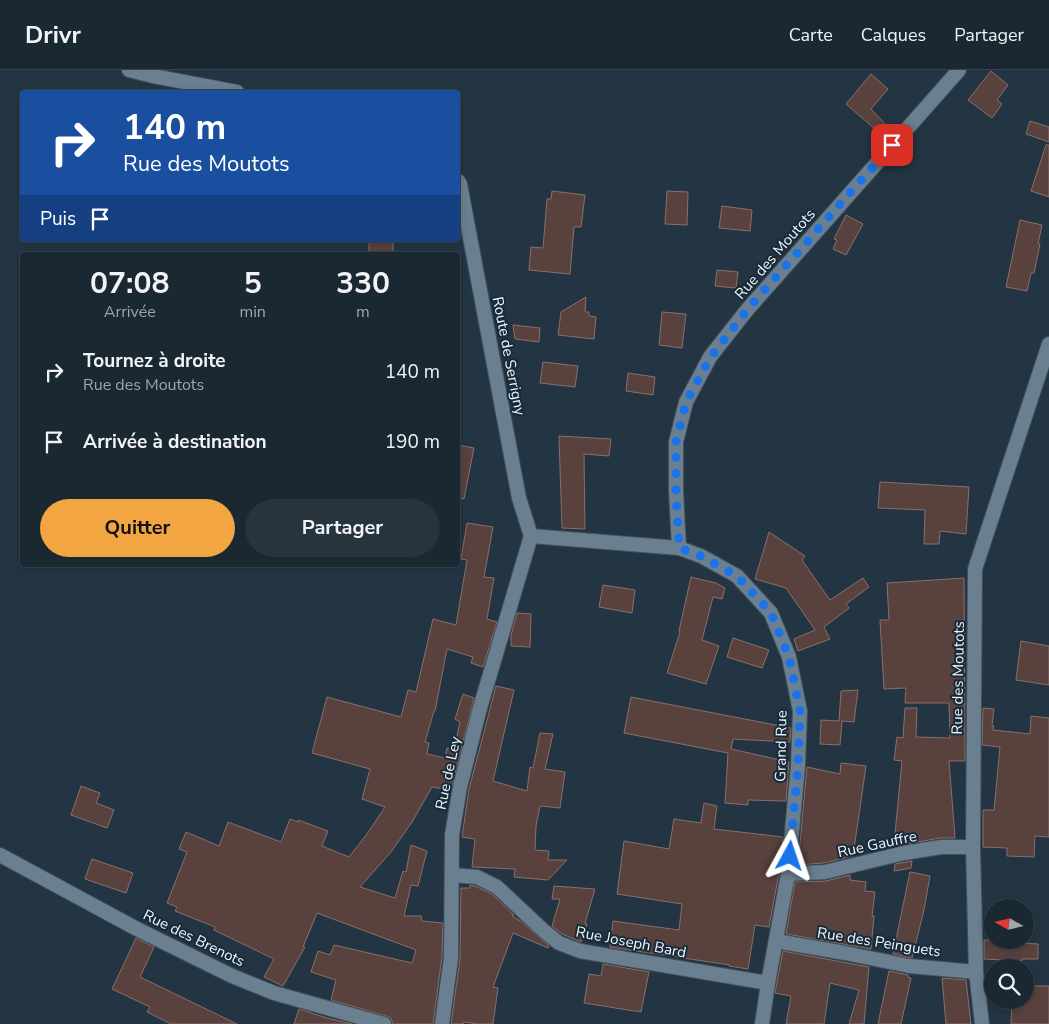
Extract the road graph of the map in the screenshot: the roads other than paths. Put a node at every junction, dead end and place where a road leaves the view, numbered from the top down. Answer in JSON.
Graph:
{"nodes":[{"id":1,"x":129,"y":70,"type":"edge"},
{"id":2,"x":958,"y":70,"type":"edge"},
{"id":3,"x":227,"y":90,"type":"edge"},
{"id":4,"x":460,"y":184,"type":"edge"},
{"id":5,"x":1049,"y":344,"type":"edge"},
{"id":6,"x":531,"y":536,"type":"junction"},
{"id":7,"x":679,"y":548,"type":"junction"},
{"id":8,"x":972,"y":847,"type":"junction"},
{"id":9,"x":0,"y":855,"type":"edge"},
{"id":10,"x":788,"y":874,"type":"junction"},
{"id":11,"x":452,"y":875,"type":"junction"},
{"id":12,"x":776,"y":942,"type":"junction"},
{"id":13,"x":976,"y":972,"type":"junction"},
{"id":14,"x":768,"y":983,"type":"junction"},
{"id":15,"x":384,"y":1024,"type":"edge"},
{"id":16,"x":442,"y":1024,"type":"edge"},
{"id":17,"x":762,"y":1024,"type":"edge"},
{"id":18,"x":982,"y":1024,"type":"edge"}],
"edges":[{"from":1,"to":3,"type":"street"},
{"from":2,"to":7,"type":"street","name":"Rue des Moutots"},
{"from":4,"to":6,"type":"street","name":"Route de Serrigny"},
{"from":5,"to":8,"type":"street","name":"Rue des Moutots"},
{"from":6,"to":7,"type":"street","name":"Grand Rue"},
{"from":6,"to":11,"type":"street","name":"Rue de Ley"},
{"from":7,"to":10,"type":"street","name":"Grand Rue"},
{"from":8,"to":10,"type":"street","name":"Rue Gauffre"},
{"from":8,"to":13,"type":"street","name":"Rue des Moutots"},
{"from":9,"to":15,"type":"street","name":"Rue des Brenots"},
{"from":10,"to":12,"type":"street","name":"Grand Rue"},
{"from":11,"to":14,"type":"street","name":"Rue Joseph Bard"},
{"from":11,"to":16,"type":"street","name":"Rue de Ley"},
{"from":12,"to":13,"type":"street","name":"Rue des Peinguets"},
{"from":12,"to":14,"type":"street","name":"Grand Rue"},
{"from":13,"to":18,"type":"street","name":"Rue des Moutots"},
{"from":14,"to":17,"type":"street","name":"Grand Rue"}]}
